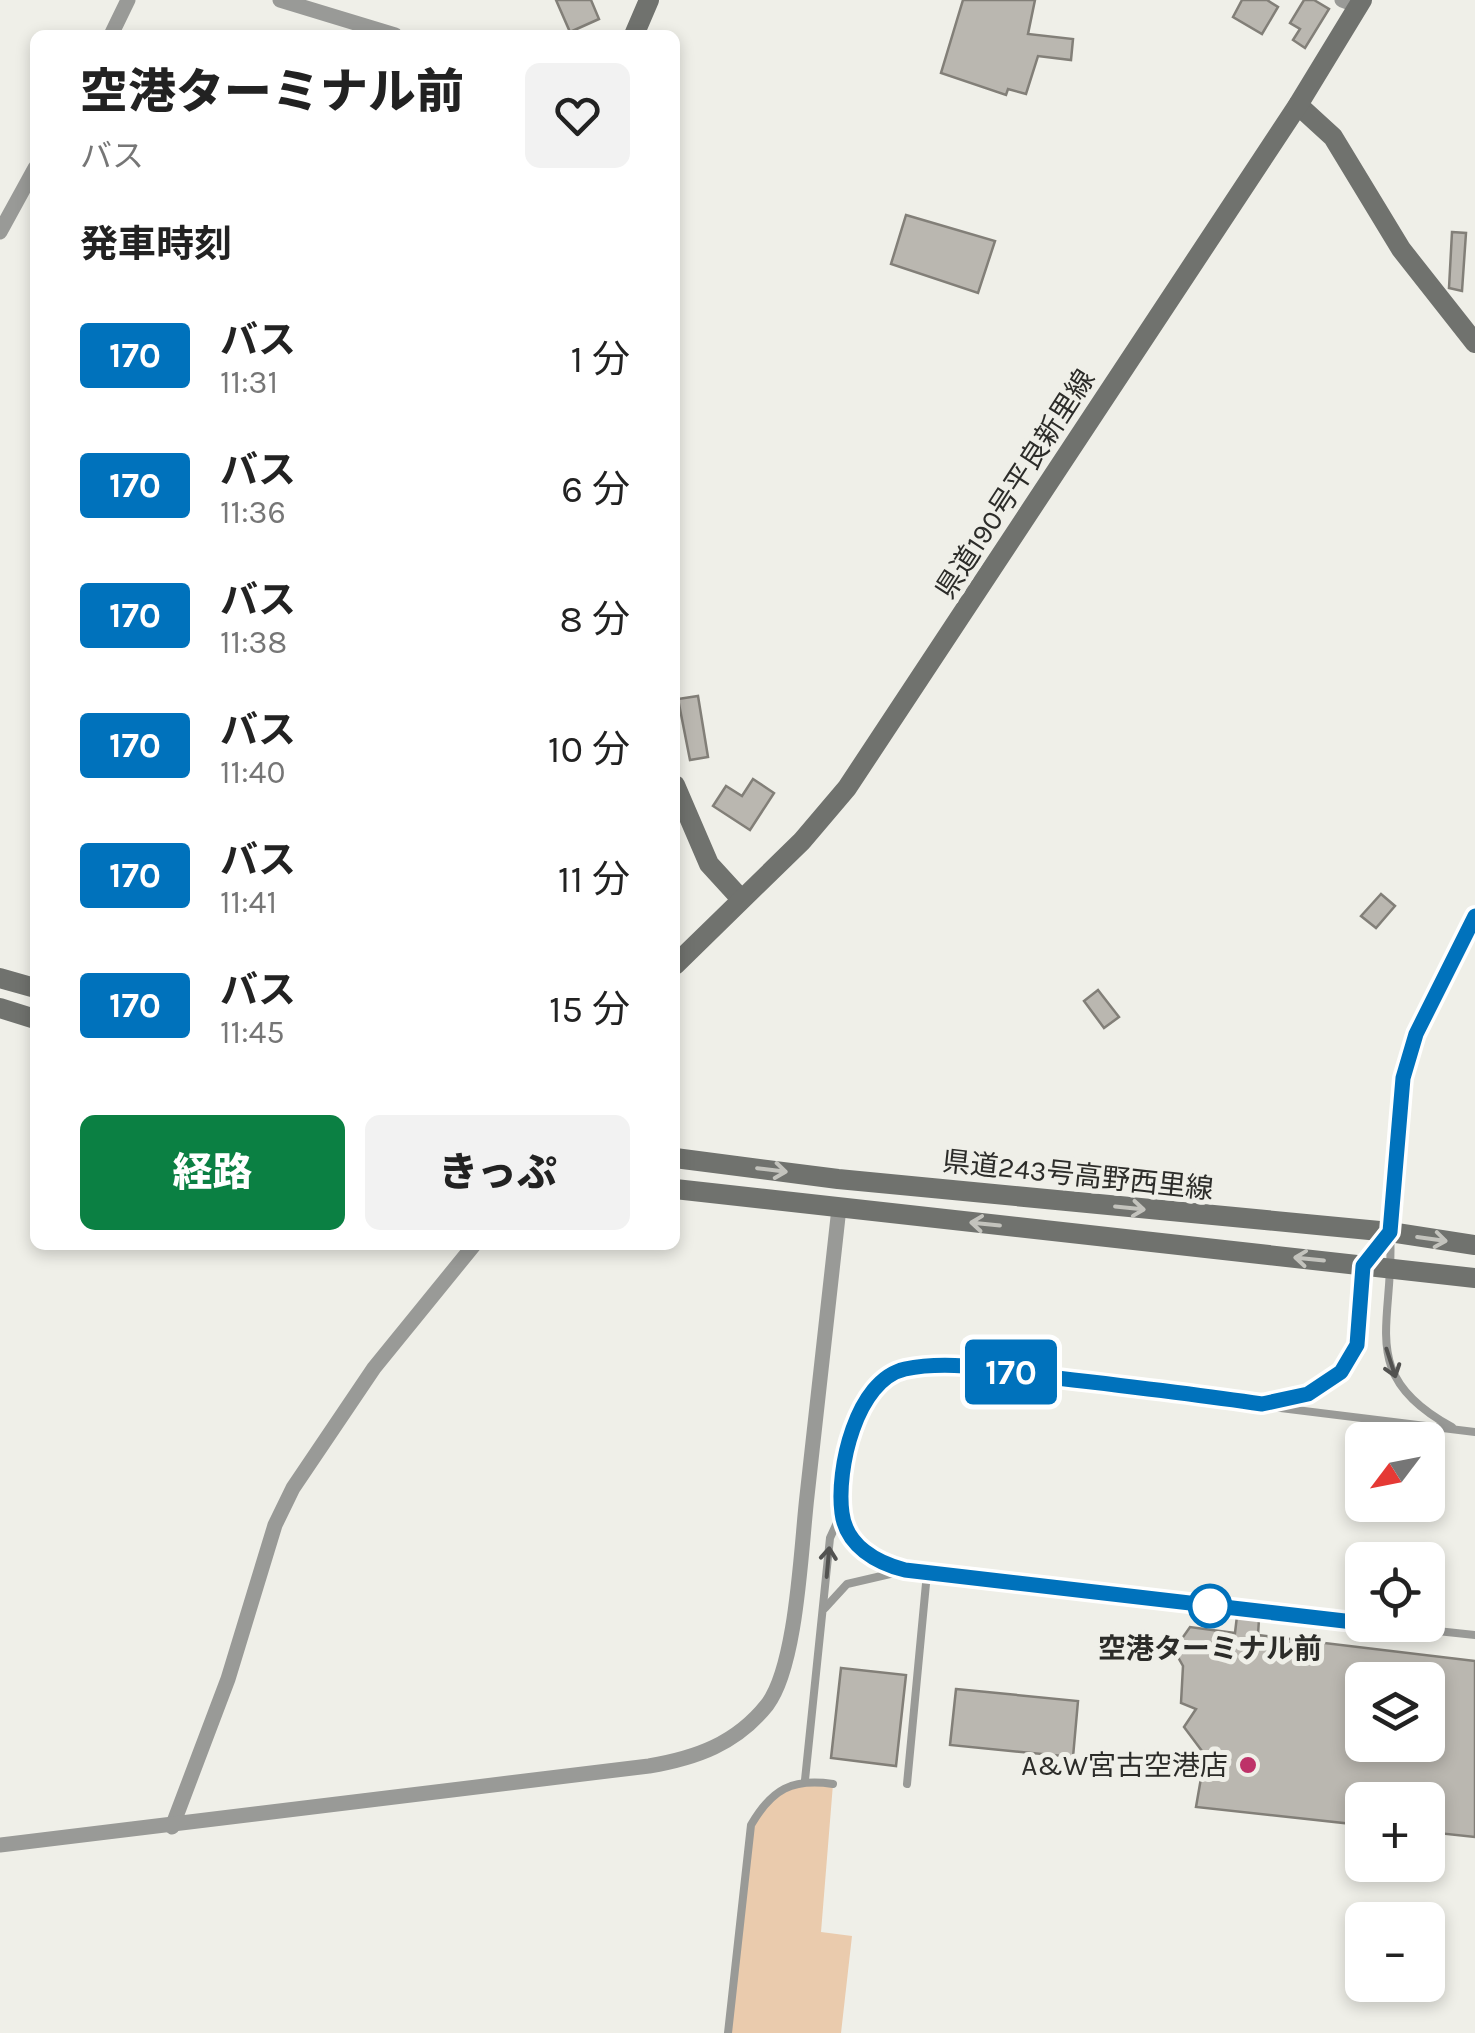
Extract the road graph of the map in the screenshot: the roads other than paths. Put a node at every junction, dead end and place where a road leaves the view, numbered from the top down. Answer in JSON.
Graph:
{"nodes":[{"id":1,"x":128,"y":0,"type":"edge"},
{"id":2,"x":280,"y":0,"type":"edge"},
{"id":3,"x":649,"y":0,"type":"edge"},
{"id":4,"x":1354,"y":2,"type":"edge"},
{"id":5,"x":113,"y":30,"type":"edge"},
{"id":6,"x":379,"y":30,"type":"edge"},
{"id":7,"x":636,"y":30,"type":"edge"},
{"id":8,"x":1298,"y":105,"type":"junction"},
{"id":9,"x":30,"y":177,"type":"edge"},
{"id":10,"x":0,"y":232,"type":"edge"},
{"id":11,"x":1475,"y":343,"type":"edge"},
{"id":12,"x":680,"y":797,"type":"edge"},
{"id":13,"x":741,"y":899,"type":"junction"},
{"id":14,"x":1475,"y":916,"type":"edge"},
{"id":15,"x":680,"y":960,"type":"edge"},
{"id":16,"x":0,"y":978,"type":"edge"},
{"id":17,"x":30,"y":987,"type":"edge"},
{"id":18,"x":0,"y":1008,"type":"edge"},
{"id":19,"x":30,"y":1017,"type":"edge"},
{"id":20,"x":680,"y":1159,"type":"edge"},
{"id":21,"x":680,"y":1190,"type":"edge"},
{"id":22,"x":839,"y":1208,"type":"junction"},
{"id":23,"x":1390,"y":1232,"type":"junction"},
{"id":24,"x":1475,"y":1245,"type":"edge"},
{"id":25,"x":470,"y":1250,"type":"edge"},
{"id":26,"x":1363,"y":1266,"type":"junction"},
{"id":27,"x":1392,"y":1269,"type":"junction"},
{"id":28,"x":1475,"y":1278,"type":"edge"},
{"id":29,"x":1262,"y":1404,"type":"junction"},
{"id":30,"x":1458,"y":1431,"type":"junction"},
{"id":31,"x":1475,"y":1432,"type":"edge"},
{"id":32,"x":842,"y":1514,"type":"junction"},
{"id":33,"x":905,"y":1570,"type":"junction"},
{"id":34,"x":927,"y":1572,"type":"junction"},
{"id":35,"x":822,"y":1612,"type":"junction"},
{"id":36,"x":1345,"y":1621,"type":"edge"},
{"id":37,"x":1445,"y":1632,"type":"edge"},
{"id":38,"x":1475,"y":1635,"type":"edge"},
{"id":39,"x":805,"y":1780,"type":"junction"},
{"id":40,"x":833,"y":1784,"type":"dead end"},
{"id":41,"x":907,"y":1784,"type":"dead end"},
{"id":42,"x":172,"y":1827,"type":"junction"},
{"id":43,"x":0,"y":1845,"type":"edge"},
{"id":44,"x":728,"y":2033,"type":"edge"}],
"edges":[{"from":1,"to":5,"type":"street"},
{"from":2,"to":6,"type":"street"},
{"from":3,"to":7,"type":"main road"},
{"from":4,"to":8,"type":"main road","name":"県道190号平良新里線"},
{"from":8,"to":11,"type":"main road"},
{"from":8,"to":13,"type":"main road","name":"県道190号平良新里線"},
{"from":9,"to":10,"type":"street"},
{"from":12,"to":13,"type":"main road"},
{"from":13,"to":15,"type":"main road","name":"県道190号平良新里線"},
{"from":14,"to":23,"type":"main road"},
{"from":16,"to":17,"type":"main road"},
{"from":18,"to":19,"type":"main road"},
{"from":20,"to":23,"type":"main road","name":"県道243号高野西里線","one_way":true},
{"from":21,"to":22,"type":"main road"},
{"from":26,"to":22,"type":"main road","one_way":true},
{"from":22,"to":42,"type":"street"},
{"from":23,"to":24,"type":"main road","name":"県道243号高野西里線","one_way":true},
{"from":23,"to":26,"type":"lane"},
{"from":23,"to":27,"type":"lane"},
{"from":25,"to":42,"type":"street"},
{"from":26,"to":27,"type":"main road"},
{"from":26,"to":29,"type":"lane"},
{"from":27,"to":28,"type":"main road"},
{"from":27,"to":30,"type":"lane","one_way":true},
{"from":29,"to":30,"type":"lane"},
{"from":29,"to":32,"type":"lane"},
{"from":30,"to":31,"type":"lane"},
{"from":32,"to":33,"type":"lane"},
{"from":35,"to":32,"type":"lane","one_way":true},
{"from":33,"to":34,"type":"lane"},
{"from":33,"to":35,"type":"lane"},
{"from":34,"to":36,"type":"lane"},
{"from":34,"to":41,"type":"lane"},
{"from":35,"to":39,"type":"lane"},
{"from":37,"to":38,"type":"lane"},
{"from":39,"to":40,"type":"lane"},
{"from":39,"to":44,"type":"lane"},
{"from":42,"to":43,"type":"street"}]}
